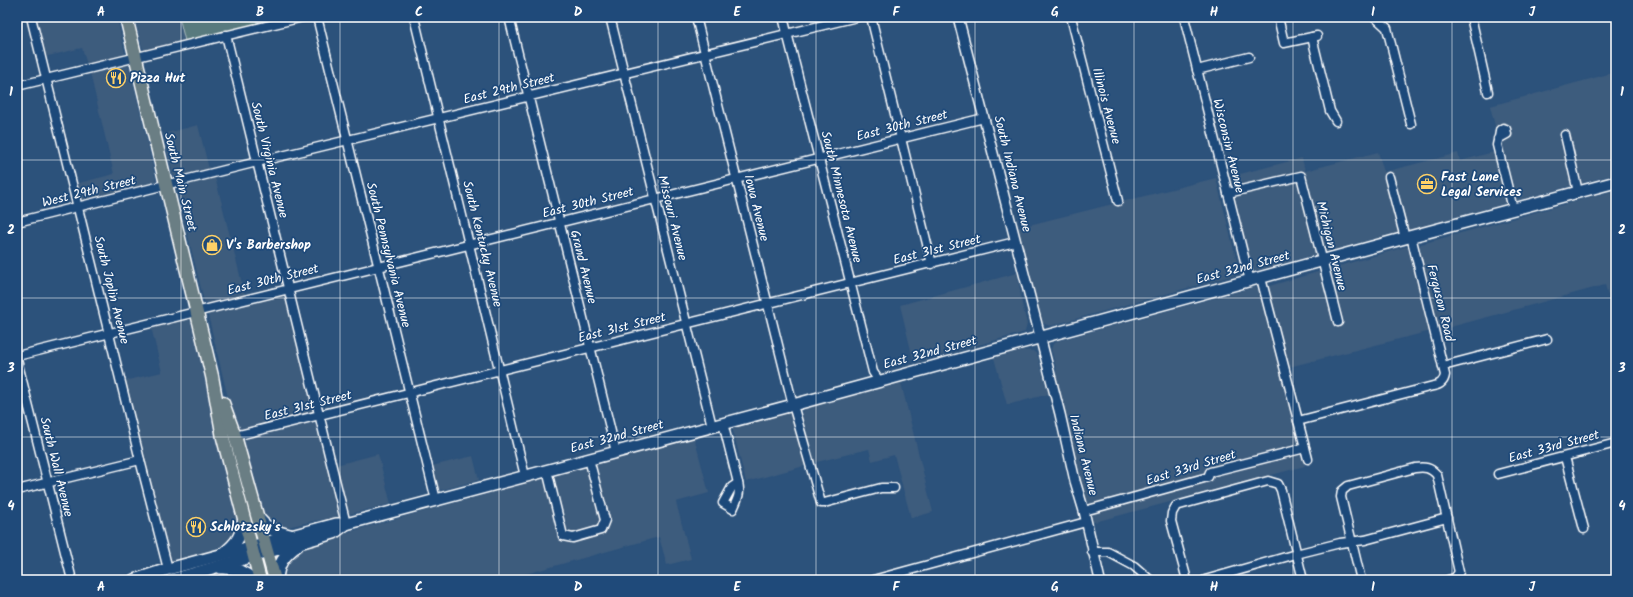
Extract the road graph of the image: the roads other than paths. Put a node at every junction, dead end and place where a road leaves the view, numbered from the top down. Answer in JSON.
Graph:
{"nodes":[{"id":1,"x":31,"y":17,"type":"edge"},
{"id":2,"x":126,"y":17,"type":"edge"},
{"id":3,"x":303,"y":17,"type":"edge"},
{"id":4,"x":317,"y":17,"type":"edge"},
{"id":5,"x":414,"y":17,"type":"edge"},
{"id":6,"x":509,"y":17,"type":"edge"},
{"id":7,"x":610,"y":17,"type":"edge"},
{"id":8,"x":696,"y":17,"type":"edge"},
{"id":9,"x":783,"y":17,"type":"edge"},
{"id":10,"x":857,"y":17,"type":"edge"},
{"id":11,"x":871,"y":17,"type":"edge"},
{"id":12,"x":958,"y":17,"type":"edge"},
{"id":13,"x":1071,"y":17,"type":"edge"},
{"id":14,"x":1184,"y":17,"type":"edge"},
{"id":15,"x":1278,"y":17,"type":"edge"},
{"id":16,"x":1375,"y":17,"type":"edge"},
{"id":17,"x":1471,"y":17,"type":"edge"},
{"id":18,"x":787,"y":34,"type":"junction"},
{"id":19,"x":226,"y":36,"type":"junction"},
{"id":20,"x":705,"y":53,"type":"junction"},
{"id":21,"x":136,"y":57,"type":"junction"},
{"id":22,"x":1249,"y":57,"type":"dead end"},
{"id":23,"x":1197,"y":70,"type":"junction"},
{"id":24,"x":624,"y":73,"type":"junction"},
{"id":25,"x":46,"y":79,"type":"junction"},
{"id":26,"x":17,"y":86,"type":"edge"},
{"id":27,"x":1488,"y":92,"type":"dead end"},
{"id":28,"x":529,"y":96,"type":"junction"},
{"id":29,"x":439,"y":118,"type":"junction"},
{"id":30,"x":984,"y":118,"type":"junction"},
{"id":31,"x":1336,"y":121,"type":"dead end"},
{"id":32,"x":1411,"y":124,"type":"dead end"},
{"id":33,"x":1565,"y":135,"type":"dead end"},
{"id":34,"x":901,"y":139,"type":"junction"},
{"id":35,"x":1498,"y":139,"type":"dead end"},
{"id":36,"x":348,"y":140,"type":"junction"},
{"id":37,"x":819,"y":159,"type":"junction"},
{"id":38,"x":257,"y":162,"type":"junction"},
{"id":39,"x":1389,"y":177,"type":"dead end"},
{"id":40,"x":737,"y":179,"type":"junction"},
{"id":41,"x":1616,"y":182,"type":"edge"},
{"id":42,"x":167,"y":185,"type":"junction"},
{"id":43,"x":1578,"y":192,"type":"junction"},
{"id":44,"x":1228,"y":193,"type":"junction"},
{"id":45,"x":655,"y":199,"type":"junction"},
{"id":46,"x":1118,"y":201,"type":"dead end"},
{"id":47,"x":78,"y":207,"type":"junction"},
{"id":48,"x":1513,"y":210,"type":"junction"},
{"id":49,"x":17,"y":222,"type":"edge"},
{"id":50,"x":560,"y":222,"type":"junction"},
{"id":51,"x":1408,"y":237,"type":"junction"},
{"id":52,"x":1015,"y":242,"type":"junction"},
{"id":53,"x":469,"y":245,"type":"junction"},
{"id":54,"x":1322,"y":261,"type":"junction"},
{"id":55,"x":932,"y":264,"type":"junction"},
{"id":56,"x":379,"y":266,"type":"junction"},
{"id":57,"x":1255,"y":279,"type":"junction"},
{"id":58,"x":850,"y":284,"type":"junction"},
{"id":59,"x":289,"y":288,"type":"junction"},
{"id":60,"x":768,"y":304,"type":"junction"},
{"id":61,"x":197,"y":311,"type":"junction"},
{"id":62,"x":1338,"y":322,"type":"dead end"},
{"id":63,"x":686,"y":325,"type":"junction"},
{"id":64,"x":109,"y":333,"type":"junction"},
{"id":65,"x":1040,"y":338,"type":"junction"},
{"id":66,"x":1547,"y":339,"type":"dead end"},
{"id":67,"x":591,"y":348,"type":"junction"},
{"id":68,"x":17,"y":356,"type":"edge"},
{"id":69,"x":17,"y":360,"type":"edge"},
{"id":70,"x":1443,"y":366,"type":"junction"},
{"id":71,"x":500,"y":371,"type":"junction"},
{"id":72,"x":212,"y":376,"type":"junction"},
{"id":73,"x":879,"y":381,"type":"junction"},
{"id":74,"x":409,"y":393,"type":"junction"},
{"id":75,"x":793,"y":405,"type":"junction"},
{"id":76,"x":319,"y":416,"type":"junction"},
{"id":77,"x":1298,"y":421,"type":"junction"},
{"id":78,"x":723,"y":423,"type":"junction"},
{"id":79,"x":712,"y":426,"type":"junction"},
{"id":80,"x":235,"y":436,"type":"junction"},
{"id":81,"x":1616,"y":442,"type":"edge"},
{"id":82,"x":1305,"y":448,"type":"junction"},
{"id":83,"x":616,"y":452,"type":"junction"},
{"id":84,"x":1565,"y":456,"type":"junction"},
{"id":85,"x":588,"y":459,"type":"junction"},
{"id":86,"x":140,"y":460,"type":"junction"},
{"id":87,"x":1308,"y":460,"type":"dead end"},
{"id":88,"x":547,"y":470,"type":"junction"},
{"id":89,"x":1498,"y":474,"type":"dead end"},
{"id":90,"x":525,"y":476,"type":"junction"},
{"id":91,"x":47,"y":483,"type":"junction"},
{"id":92,"x":738,"y":483,"type":"dead end"},
{"id":93,"x":894,"y":488,"type":"dead end"},
{"id":94,"x":17,"y":490,"type":"edge"},
{"id":95,"x":436,"y":500,"type":"junction"},
{"id":96,"x":1084,"y":511,"type":"junction"},
{"id":97,"x":257,"y":516,"type":"junction"},
{"id":98,"x":1447,"y":518,"type":"junction"},
{"id":99,"x":244,"y":519,"type":"junction"},
{"id":100,"x":1086,"y":522,"type":"junction"},
{"id":101,"x":346,"y":524,"type":"junction"},
{"id":102,"x":1584,"y":529,"type":"dead end"},
{"id":103,"x":290,"y":536,"type":"junction"},
{"id":104,"x":302,"y":542,"type":"junction"},
{"id":105,"x":1353,"y":542,"type":"junction"},
{"id":106,"x":265,"y":547,"type":"junction"},
{"id":107,"x":252,"y":551,"type":"junction"},
{"id":108,"x":1092,"y":552,"type":"junction"},
{"id":109,"x":222,"y":554,"type":"junction"},
{"id":110,"x":1296,"y":554,"type":"junction"},
{"id":111,"x":214,"y":568,"type":"junction"},
{"id":112,"x":168,"y":569,"type":"junction"},
{"id":113,"x":72,"y":580,"type":"edge"},
{"id":114,"x":134,"y":580,"type":"edge"},
{"id":115,"x":171,"y":580,"type":"edge"},
{"id":116,"x":254,"y":580,"type":"edge"},
{"id":117,"x":260,"y":580,"type":"edge"},
{"id":118,"x":276,"y":580,"type":"edge"},
{"id":119,"x":873,"y":580,"type":"edge"},
{"id":120,"x":1100,"y":580,"type":"edge"},
{"id":121,"x":1150,"y":580,"type":"edge"},
{"id":122,"x":1187,"y":580,"type":"edge"},
{"id":123,"x":1205,"y":580,"type":"edge"},
{"id":124,"x":1303,"y":580,"type":"edge"},
{"id":125,"x":1361,"y":580,"type":"edge"},
{"id":126,"x":1448,"y":580,"type":"edge"}],
"edges":[{"from":1,"to":25,"type":"street","name":"South Joplin Avenue"},
{"from":2,"to":21,"type":"main road","name":"South Main Street"},
{"from":3,"to":19,"type":"street"},
{"from":4,"to":36,"type":"street","name":"South Pennsylvania Avenue"},
{"from":5,"to":29,"type":"street","name":"South Kentucky Avenue"},
{"from":6,"to":28,"type":"street","name":"Grand Avenue"},
{"from":7,"to":24,"type":"street","name":"Missouri Avenue"},
{"from":8,"to":20,"type":"street","name":"Iowa Avenue"},
{"from":9,"to":18,"type":"street","name":"South Minnesota Avenue"},
{"from":10,"to":18,"type":"street","name":"East 29th Street"},
{"from":11,"to":34,"type":"street"},
{"from":12,"to":30,"type":"street","name":"South Indiana Avenue"},
{"from":13,"to":46,"type":"street","name":"Illinois Avenue"},
{"from":14,"to":23,"type":"street","name":"Wisconsin Avenue"},
{"from":15,"to":31,"type":"street"},
{"from":16,"to":32,"type":"street"},
{"from":17,"to":27,"type":"street"},
{"from":18,"to":20,"type":"street","name":"East 29th Street"},
{"from":18,"to":37,"type":"street","name":"South Minnesota Avenue"},
{"from":19,"to":21,"type":"street"},
{"from":19,"to":38,"type":"street","name":"South Virginia Avenue"},
{"from":20,"to":24,"type":"street","name":"East 29th Street"},
{"from":20,"to":40,"type":"street","name":"Iowa Avenue"},
{"from":21,"to":25,"type":"street"},
{"from":21,"to":42,"type":"main road","name":"South Main Street"},
{"from":22,"to":23,"type":"street"},
{"from":23,"to":44,"type":"street","name":"Wisconsin Avenue"},
{"from":24,"to":28,"type":"street","name":"East 29th Street"},
{"from":24,"to":45,"type":"street","name":"Missouri Avenue"},
{"from":25,"to":26,"type":"street"},
{"from":25,"to":47,"type":"street","name":"South Joplin Avenue"},
{"from":28,"to":29,"type":"street","name":"East 29th Street"},
{"from":28,"to":50,"type":"street","name":"Grand Avenue"},
{"from":29,"to":36,"type":"street","name":"East 29th Street"},
{"from":29,"to":53,"type":"street","name":"South Kentucky Avenue"},
{"from":30,"to":34,"type":"street","name":"East 30th Street"},
{"from":30,"to":52,"type":"street","name":"South Indiana Avenue"},
{"from":33,"to":43,"type":"street"},
{"from":34,"to":37,"type":"street","name":"East 30th Street"},
{"from":34,"to":55,"type":"street"},
{"from":35,"to":48,"type":"street"},
{"from":36,"to":38,"type":"street","name":"East 29th Street"},
{"from":36,"to":56,"type":"street","name":"South Pennsylvania Avenue"},
{"from":37,"to":40,"type":"street","name":"East 30th Street"},
{"from":37,"to":58,"type":"street","name":"South Minnesota Avenue"},
{"from":38,"to":42,"type":"street","name":"East 29th Street"},
{"from":38,"to":59,"type":"street","name":"South Virginia Avenue"},
{"from":39,"to":51,"type":"street","name":"Ferguson Road"},
{"from":40,"to":45,"type":"street","name":"East 30th Street"},
{"from":40,"to":60,"type":"street","name":"Iowa Avenue"},
{"from":41,"to":43,"type":"main road","name":"East 32nd Street"},
{"from":42,"to":47,"type":"street","name":"West 29th Street"},
{"from":42,"to":61,"type":"main road","name":"South Main Street"},
{"from":43,"to":48,"type":"main road","name":"East 32nd Street"},
{"from":44,"to":54,"type":"street","name":"Michigan Avenue"},
{"from":44,"to":57,"type":"street","name":"Wisconsin Avenue"},
{"from":45,"to":50,"type":"street","name":"East 30th Street"},
{"from":45,"to":63,"type":"street","name":"Missouri Avenue"},
{"from":47,"to":49,"type":"street","name":"West 29th Street"},
{"from":47,"to":64,"type":"street","name":"South Joplin Avenue"},
{"from":48,"to":51,"type":"main road","name":"East 32nd Street"},
{"from":50,"to":53,"type":"street","name":"East 30th Street"},
{"from":50,"to":67,"type":"street","name":"Grand Avenue"},
{"from":51,"to":54,"type":"main road","name":"East 32nd Street"},
{"from":51,"to":70,"type":"street","name":"Ferguson Road"},
{"from":52,"to":55,"type":"street","name":"East 31st Street"},
{"from":52,"to":65,"type":"street","name":"South Indiana Avenue"},
{"from":53,"to":56,"type":"street","name":"East 30th Street"},
{"from":53,"to":71,"type":"street","name":"South Kentucky Avenue"},
{"from":54,"to":57,"type":"main road","name":"East 32nd Street"},
{"from":54,"to":62,"type":"street","name":"Michigan Avenue"},
{"from":55,"to":58,"type":"street","name":"East 31st Street"},
{"from":56,"to":59,"type":"street","name":"East 30th Street"},
{"from":56,"to":74,"type":"street","name":"South Pennsylvania Avenue"},
{"from":57,"to":65,"type":"main road","name":"East 32nd Street"},
{"from":57,"to":77,"type":"street","name":"Wisconsin Avenue"},
{"from":58,"to":60,"type":"street","name":"East 31st Street"},
{"from":58,"to":73,"type":"street","name":"South Minnesota Avenue"},
{"from":59,"to":61,"type":"street","name":"East 30th Street"},
{"from":59,"to":76,"type":"street","name":"South Virginia Avenue"},
{"from":60,"to":63,"type":"street","name":"East 31st Street"},
{"from":60,"to":75,"type":"street","name":"Iowa Avenue"},
{"from":61,"to":64,"type":"street","name":"East 30th Street"},
{"from":61,"to":72,"type":"main road","name":"South Main Street"},
{"from":63,"to":67,"type":"street","name":"East 31st Street"},
{"from":63,"to":79,"type":"street","name":"Missouri Avenue"},
{"from":64,"to":68,"type":"street","name":"East 30th Street"},
{"from":64,"to":86,"type":"street","name":"South Joplin Avenue"},
{"from":65,"to":73,"type":"main road","name":"East 32nd Street"},
{"from":65,"to":96,"type":"street","name":"Indiana Avenue"},
{"from":66,"to":70,"type":"street"},
{"from":67,"to":71,"type":"street","name":"East 31st Street"},
{"from":67,"to":83,"type":"street","name":"Grand Avenue"},
{"from":69,"to":91,"type":"street","name":"South Wall Avenue"},
{"from":70,"to":77,"type":"street","name":"Ferguson Road"},
{"from":71,"to":74,"type":"street","name":"East 31st Street"},
{"from":71,"to":90,"type":"street","name":"South Kentucky Avenue"},
{"from":72,"to":80,"type":"main road","name":"South Main Street"},
{"from":72,"to":99,"type":"main road","name":"South Main Street"},
{"from":73,"to":75,"type":"main road","name":"East 32nd Street"},
{"from":74,"to":76,"type":"street","name":"East 31st Street"},
{"from":74,"to":95,"type":"street","name":"South Pennsylvania Avenue"},
{"from":75,"to":78,"type":"main road","name":"East 32nd Street"},
{"from":75,"to":93,"type":"street","name":"Iowa Avenue"},
{"from":76,"to":80,"type":"street","name":"East 31st Street"},
{"from":76,"to":101,"type":"street","name":"South Virginia Avenue"},
{"from":77,"to":82,"type":"street","name":"Wisconsin Avenue"},
{"from":78,"to":79,"type":"main road","name":"East 32nd Street"},
{"from":78,"to":92,"type":"street"},
{"from":79,"to":83,"type":"main road","name":"East 32nd Street"},
{"from":80,"to":97,"type":"main road","name":"South Main Street"},
{"from":81,"to":84,"type":"street","name":"East 33rd Street"},
{"from":82,"to":87,"type":"street","name":"Wisconsin Avenue"},
{"from":82,"to":96,"type":"street","name":"East 33rd Street"},
{"from":83,"to":85,"type":"main road","name":"East 32nd Street"},
{"from":84,"to":89,"type":"street","name":"East 33rd Street"},
{"from":84,"to":102,"type":"street"},
{"from":85,"to":88,"type":"main road","name":"East 32nd Street"},
{"from":85,"to":88,"type":"street"},
{"from":86,"to":91,"type":"street"},
{"from":86,"to":112,"type":"street","name":"South Joplin Avenue"},
{"from":88,"to":90,"type":"main road","name":"East 32nd Street"},
{"from":90,"to":95,"type":"main road","name":"East 32nd Street"},
{"from":91,"to":94,"type":"street"},
{"from":91,"to":113,"type":"street","name":"South Wall Avenue"},
{"from":95,"to":101,"type":"main road","name":"East 32nd Street"},
{"from":96,"to":100,"type":"street","name":"Indiana Avenue"},
{"from":97,"to":103,"type":"main road"},
{"from":97,"to":106,"type":"main road","name":"South Main Street"},
{"from":98,"to":105,"type":"street"},
{"from":98,"to":105,"type":"street"},
{"from":98,"to":126,"type":"street"},
{"from":99,"to":107,"type":"main road","name":"South Main Street"},
{"from":99,"to":109,"type":"main road"},
{"from":100,"to":108,"type":"street","name":"Indiana Avenue"},
{"from":100,"to":119,"type":"street"},
{"from":101,"to":103,"type":"main road","name":"East 32nd Street"},
{"from":101,"to":104,"type":"main road"},
{"from":103,"to":106,"type":"main road","name":"East 32nd Street"},
{"from":104,"to":106,"type":"main road"},
{"from":104,"to":118,"type":"main road"},
{"from":105,"to":110,"type":"street"},
{"from":105,"to":125,"type":"street"},
{"from":106,"to":107,"type":"main road"},
{"from":106,"to":118,"type":"main road","name":"South Main Street"},
{"from":107,"to":109,"type":"main road"},
{"from":107,"to":111,"type":"main road"},
{"from":107,"to":117,"type":"main road","name":"South Main Street"},
{"from":108,"to":120,"type":"street","name":"Indiana Avenue"},
{"from":108,"to":121,"type":"street"},
{"from":109,"to":112,"type":"main road"},
{"from":110,"to":122,"type":"street"},
{"from":110,"to":123,"type":"street"},
{"from":110,"to":124,"type":"street"},
{"from":111,"to":115,"type":"main road"},
{"from":111,"to":116,"type":"main road"},
{"from":112,"to":114,"type":"main road"}]}
